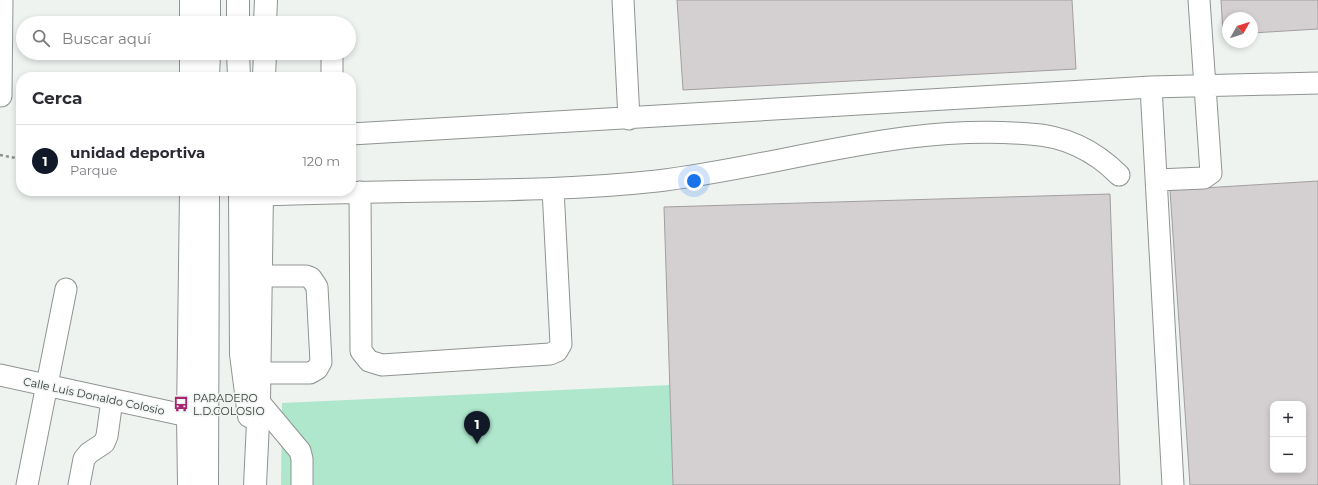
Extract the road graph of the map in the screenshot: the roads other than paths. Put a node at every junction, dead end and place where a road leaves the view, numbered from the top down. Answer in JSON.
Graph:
{"nodes":[{"id":1,"x":2,"y":0,"type":"edge"},
{"id":2,"x":191,"y":0,"type":"edge"},
{"id":3,"x":209,"y":0,"type":"edge"},
{"id":4,"x":238,"y":0,"type":"edge"},
{"id":5,"x":266,"y":0,"type":"edge"},
{"id":6,"x":623,"y":0,"type":"edge"},
{"id":7,"x":1199,"y":0,"type":"edge"},
{"id":8,"x":191,"y":16,"type":"edge"},
{"id":9,"x":209,"y":16,"type":"edge"},
{"id":10,"x":238,"y":16,"type":"edge"},
{"id":11,"x":265,"y":16,"type":"edge"},
{"id":12,"x":191,"y":60,"type":"edge"},
{"id":13,"x":209,"y":60,"type":"edge"},
{"id":14,"x":238,"y":60,"type":"edge"},
{"id":15,"x":265,"y":60,"type":"edge"},
{"id":16,"x":332,"y":60,"type":"edge"},
{"id":17,"x":191,"y":72,"type":"edge"},
{"id":18,"x":208,"y":72,"type":"edge"},
{"id":19,"x":239,"y":72,"type":"edge"},
{"id":20,"x":264,"y":72,"type":"edge"},
{"id":21,"x":332,"y":72,"type":"edge"},
{"id":22,"x":1318,"y":83,"type":"edge"},
{"id":23,"x":1205,"y":86,"type":"junction"},
{"id":24,"x":1151,"y":87,"type":"junction"},
{"id":25,"x":1,"y":96,"type":"edge"},
{"id":26,"x":629,"y":119,"type":"junction"},
{"id":27,"x":356,"y":134,"type":"edge"},
{"id":28,"x":1119,"y":176,"type":"dead end"},
{"id":29,"x":1157,"y":180,"type":"junction"},
{"id":30,"x":553,"y":189,"type":"junction"},
{"id":31,"x":356,"y":192,"type":"edge"},
{"id":32,"x":360,"y":192,"type":"junction"},
{"id":33,"x":192,"y":196,"type":"edge"},
{"id":34,"x":208,"y":196,"type":"edge"},
{"id":35,"x":240,"y":196,"type":"edge"},
{"id":36,"x":262,"y":196,"type":"edge"},
{"id":37,"x":261,"y":276,"type":"junction"},
{"id":38,"x":66,"y":289,"type":"dead end"},
{"id":39,"x":260,"y":374,"type":"junction"},
{"id":40,"x":0,"y":375,"type":"edge"},
{"id":41,"x":48,"y":387,"type":"junction"},
{"id":42,"x":112,"y":400,"type":"junction"},
{"id":43,"x":260,"y":402,"type":"junction"},
{"id":44,"x":188,"y":416,"type":"junction"},
{"id":45,"x":258,"y":439,"type":"junction"},
{"id":46,"x":26,"y":485,"type":"edge"},
{"id":47,"x":79,"y":485,"type":"edge"},
{"id":48,"x":189,"y":485,"type":"edge"},
{"id":49,"x":207,"y":485,"type":"edge"},
{"id":50,"x":255,"y":485,"type":"edge"},
{"id":51,"x":302,"y":485,"type":"edge"},
{"id":52,"x":1173,"y":485,"type":"edge"}],
"edges":[{"from":1,"to":25,"type":"street"},
{"from":2,"to":8,"type":"main road"},
{"from":3,"to":9,"type":"main road"},
{"from":4,"to":10,"type":"main road"},
{"from":5,"to":11,"type":"main road"},
{"from":6,"to":26,"type":"street"},
{"from":7,"to":23,"type":"street"},
{"from":12,"to":17,"type":"main road"},
{"from":13,"to":18,"type":"main road"},
{"from":14,"to":19,"type":"main road"},
{"from":15,"to":20,"type":"main road"},
{"from":16,"to":21,"type":"street"},
{"from":22,"to":23,"type":"street"},
{"from":23,"to":24,"type":"street"},
{"from":23,"to":29,"type":"street"},
{"from":24,"to":26,"type":"street"},
{"from":24,"to":29,"type":"street"},
{"from":26,"to":27,"type":"street"},
{"from":28,"to":30,"type":"street"},
{"from":29,"to":52,"type":"street"},
{"from":30,"to":32,"type":"street"},
{"from":30,"to":32,"type":"street"},
{"from":31,"to":32,"type":"street"},
{"from":33,"to":44,"type":"main road"},
{"from":34,"to":49,"type":"main road"},
{"from":35,"to":45,"type":"main road"},
{"from":36,"to":37,"type":"main road"},
{"from":37,"to":39,"type":"main road"},
{"from":37,"to":39,"type":"street"},
{"from":38,"to":41,"type":"street"},
{"from":39,"to":43,"type":"main road"},
{"from":40,"to":41,"type":"street","name":"Calle Luis Donaldo Colosio"},
{"from":41,"to":42,"type":"street","name":"Calle Luis Donaldo Colosio"},
{"from":41,"to":46,"type":"street"},
{"from":42,"to":44,"type":"street","name":"Calle Luis Donaldo Colosio"},
{"from":42,"to":47,"type":"street"},
{"from":43,"to":45,"type":"main road"},
{"from":43,"to":51,"type":"street"},
{"from":44,"to":48,"type":"main road"},
{"from":45,"to":50,"type":"main road"}]}
